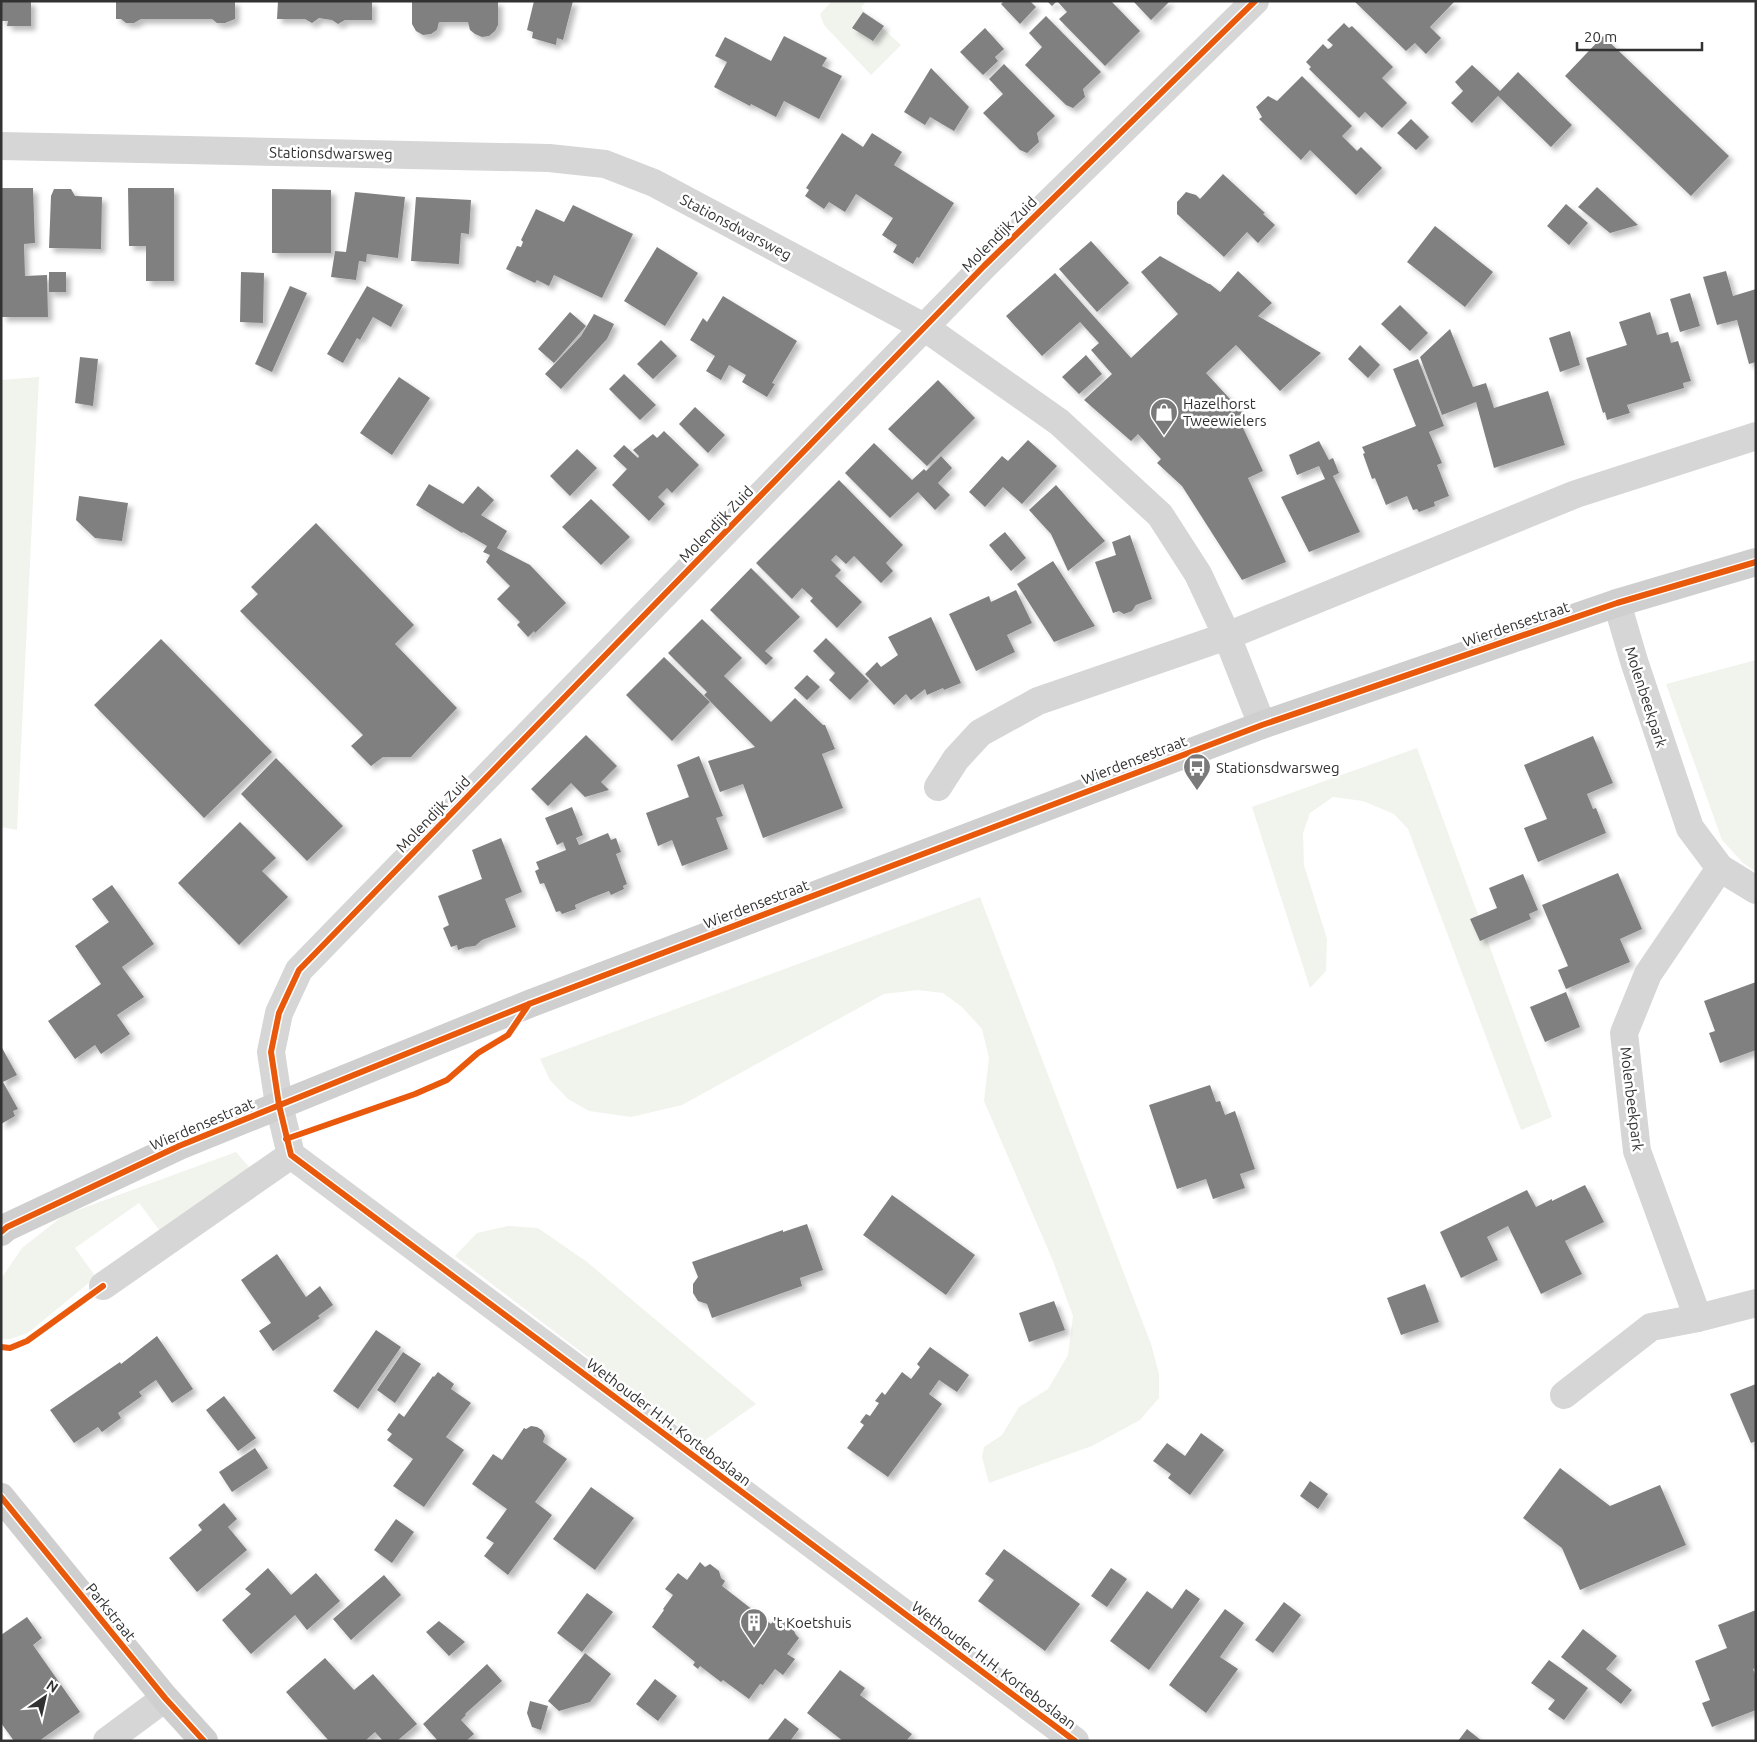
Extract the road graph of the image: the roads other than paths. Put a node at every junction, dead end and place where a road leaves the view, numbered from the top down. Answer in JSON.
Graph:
{"nodes":[{"id":1,"x":1255,"y":1,"type":"edge"},
{"id":2,"x":1,"y":146,"type":"edge"},
{"id":3,"x":924,"y":327,"type":"junction"},
{"id":4,"x":1756,"y":436,"type":"edge"},
{"id":5,"x":1756,"y":562,"type":"edge"},
{"id":6,"x":1617,"y":603,"type":"junction"},
{"id":7,"x":1227,"y":636,"type":"junction"},
{"id":8,"x":1262,"y":725,"type":"junction"},
{"id":9,"x":938,"y":787,"type":"dead end"},
{"id":10,"x":1720,"y":868,"type":"junction"},
{"id":11,"x":1756,"y":890,"type":"edge"},
{"id":12,"x":279,"y":1104,"type":"junction"},
{"id":13,"x":291,"y":1156,"type":"junction"},
{"id":14,"x":1,"y":1232,"type":"edge"},
{"id":15,"x":103,"y":1286,"type":"dead end"},
{"id":16,"x":1756,"y":1303,"type":"edge"},
{"id":17,"x":1698,"y":1318,"type":"junction"},
{"id":18,"x":1564,"y":1395,"type":"dead end"},
{"id":19,"x":1,"y":1497,"type":"edge"},
{"id":20,"x":165,"y":1698,"type":"junction"},
{"id":21,"x":107,"y":1741,"type":"edge"},
{"id":22,"x":204,"y":1741,"type":"edge"},
{"id":23,"x":1075,"y":1741,"type":"edge"}],
"edges":[{"from":1,"to":3,"type":"street","name":"Molendijk Zuid"},
{"from":2,"to":3,"type":"street","name":"Stationsdwarsweg"},
{"from":3,"to":7,"type":"street","name":"Stationsdwarsweg"},
{"from":3,"to":12,"type":"street","name":"Molendijk Zuid"},
{"from":4,"to":7,"type":"street"},
{"from":5,"to":6,"type":"main road","name":"Wierdensestraat"},
{"from":6,"to":8,"type":"main road","name":"Wierdensestraat"},
{"from":6,"to":10,"type":"street","name":"Molenbeekpark"},
{"from":7,"to":8,"type":"street","name":"Stationsdwarsweg"},
{"from":7,"to":9,"type":"street"},
{"from":8,"to":12,"type":"main road","name":"Wierdensestraat"},
{"from":10,"to":11,"type":"street","name":"Molenbeekpark"},
{"from":10,"to":17,"type":"street","name":"Molenbeekpark"},
{"from":12,"to":13,"type":"street"},
{"from":12,"to":14,"type":"main road","name":"Wierdensestraat"},
{"from":13,"to":15,"type":"street"},
{"from":13,"to":23,"type":"street","name":"Wethouder H.H. Korteboslaan"},
{"from":16,"to":17,"type":"street"},
{"from":17,"to":18,"type":"street"},
{"from":19,"to":20,"type":"main road","name":"Parkstraat"},
{"from":20,"to":21,"type":"street"},
{"from":20,"to":22,"type":"main road","name":"Parkstraat"}]}
